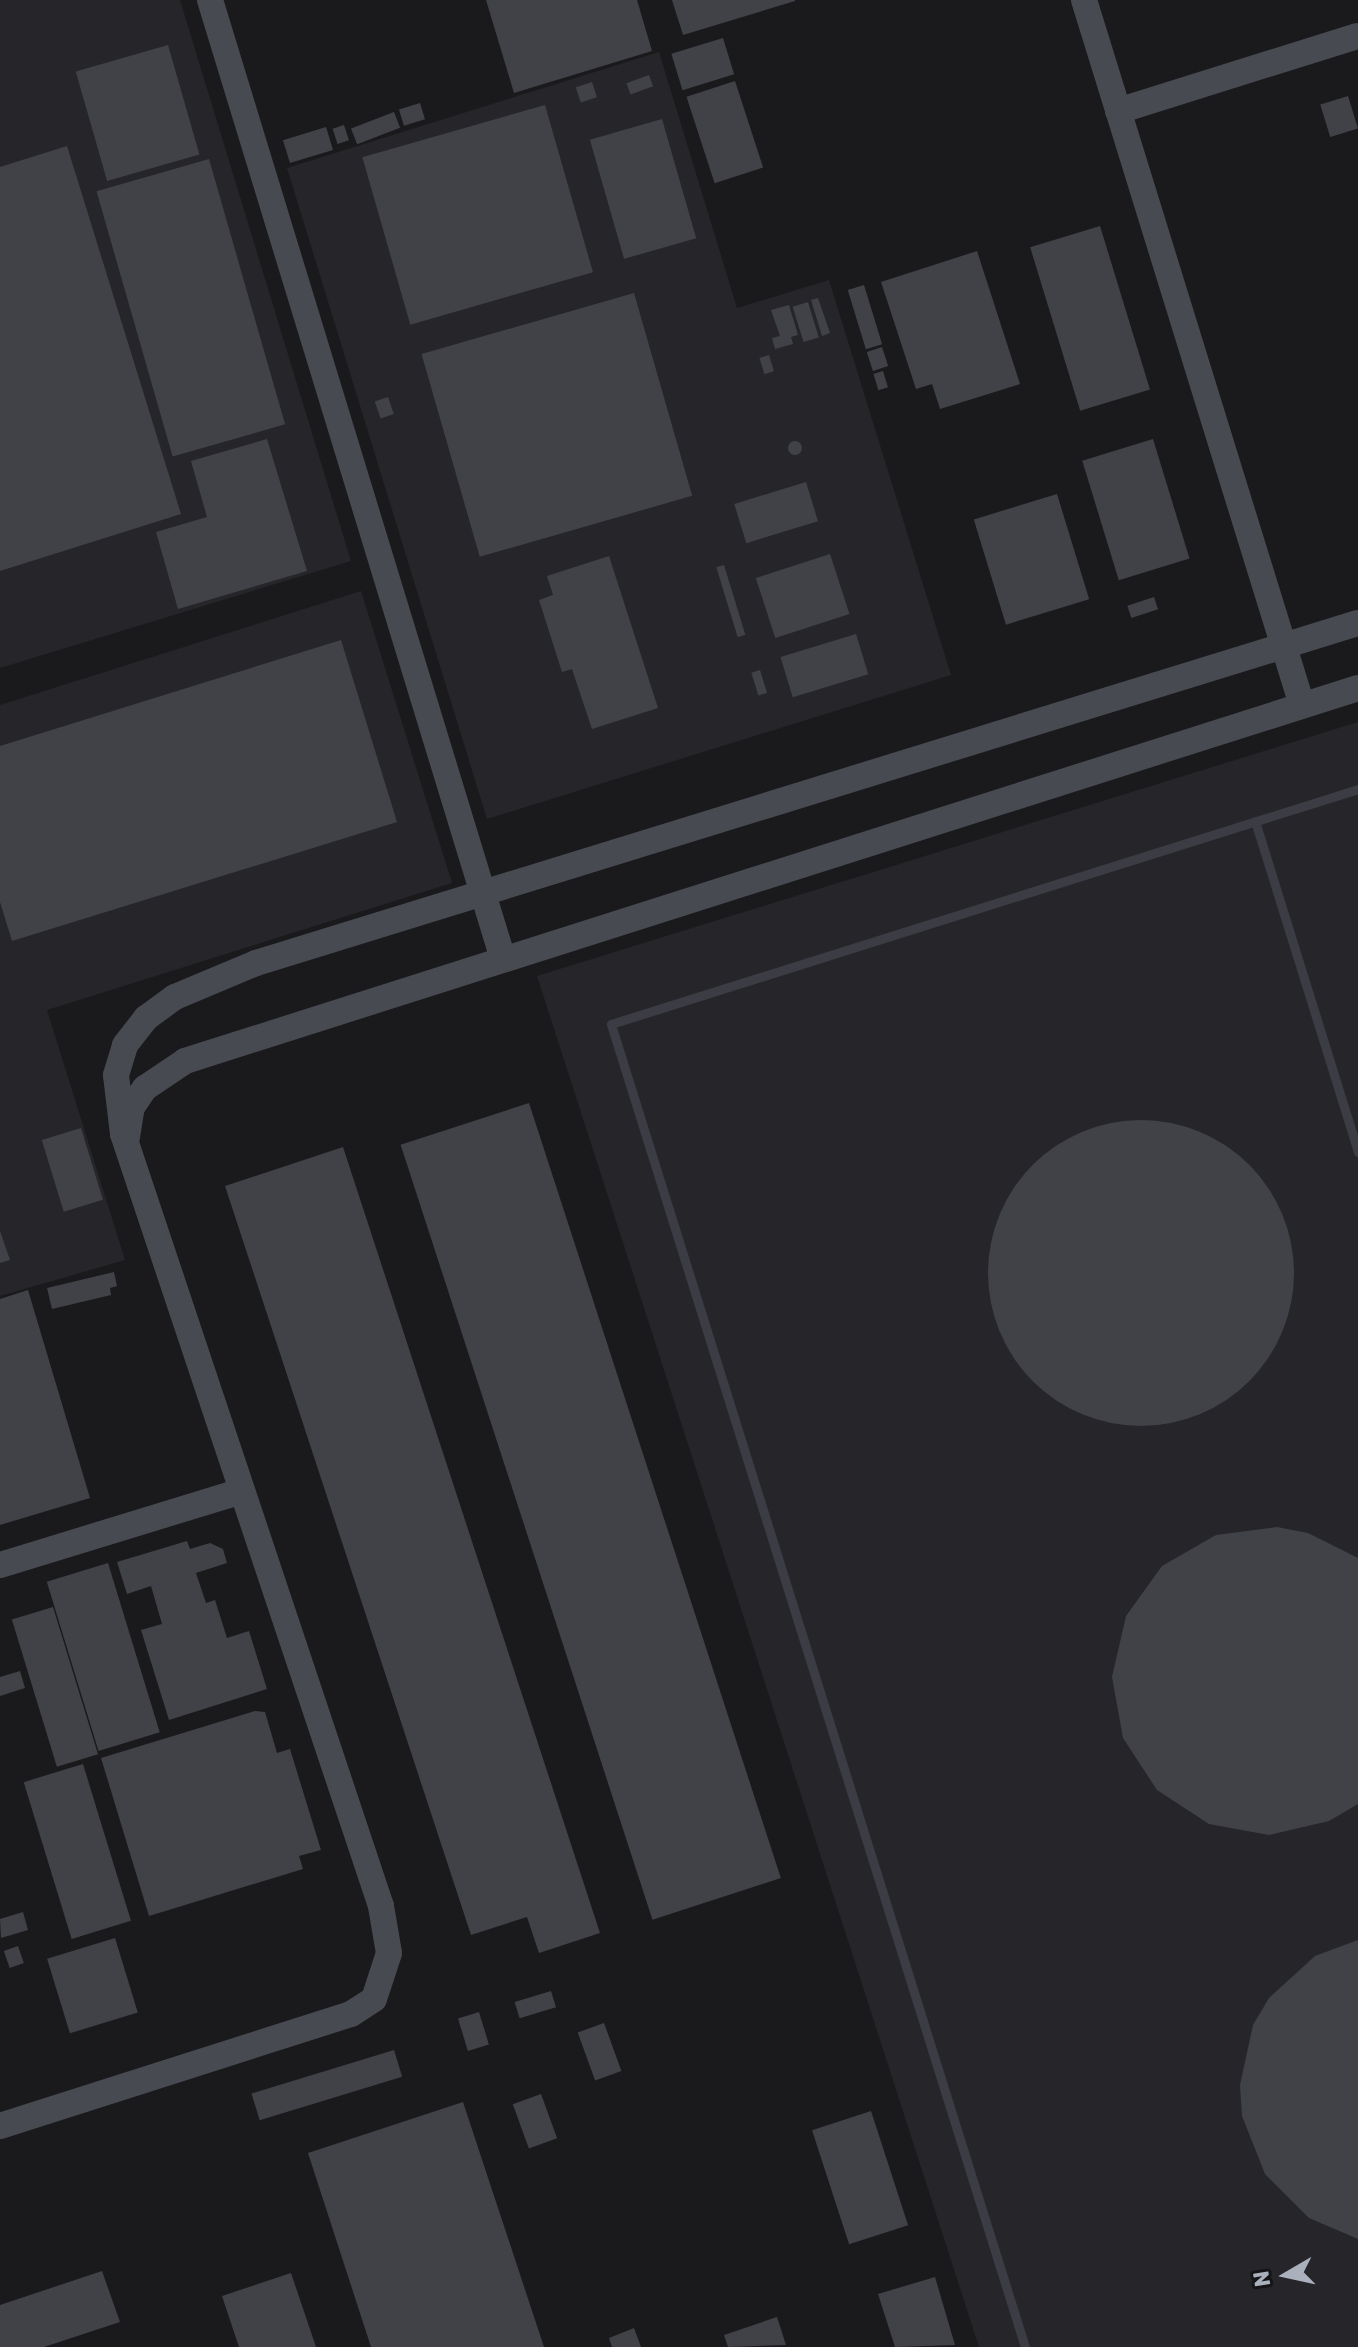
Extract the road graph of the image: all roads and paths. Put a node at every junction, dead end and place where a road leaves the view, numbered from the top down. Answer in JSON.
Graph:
{"nodes":[{"id":1,"x":210,"y":0,"type":"edge"},
{"id":2,"x":1084,"y":0,"type":"edge"},
{"id":3,"x":1358,"y":36,"type":"edge"},
{"id":4,"x":1118,"y":111,"type":"junction"},
{"id":5,"x":1358,"y":623,"type":"edge"},
{"id":6,"x":1285,"y":645,"type":"junction"},
{"id":7,"x":1358,"y":688,"type":"edge"},
{"id":8,"x":1302,"y":705,"type":"junction"},
{"id":9,"x":1358,"y":789,"type":"edge"},
{"id":10,"x":1255,"y":821,"type":"junction"},
{"id":11,"x":483,"y":893,"type":"junction"},
{"id":12,"x":503,"y":959,"type":"junction"},
{"id":13,"x":127,"y":1147,"type":"junction"},
{"id":14,"x":1358,"y":1152,"type":"edge"},
{"id":15,"x":242,"y":1491,"type":"junction"},
{"id":16,"x":0,"y":1565,"type":"edge"},
{"id":17,"x":0,"y":2126,"type":"edge"},
{"id":18,"x":1025,"y":2347,"type":"edge"}],
"edges":[{"from":1,"to":11,"type":"street"},
{"from":2,"to":4,"type":"street"},
{"from":3,"to":4,"type":"street"},
{"from":4,"to":6,"type":"street"},
{"from":5,"to":6,"type":"street"},
{"from":6,"to":8,"type":"street"},
{"from":6,"to":11,"type":"street"},
{"from":7,"to":8,"type":"street"},
{"from":8,"to":12,"type":"street"},
{"from":9,"to":10,"type":"lane"},
{"from":10,"to":14,"type":"lane"},
{"from":10,"to":18,"type":"lane"},
{"from":11,"to":12,"type":"street"},
{"from":11,"to":13,"type":"street"},
{"from":12,"to":13,"type":"street"},
{"from":13,"to":15,"type":"street"},
{"from":15,"to":16,"type":"street"},
{"from":15,"to":17,"type":"street"}]}
